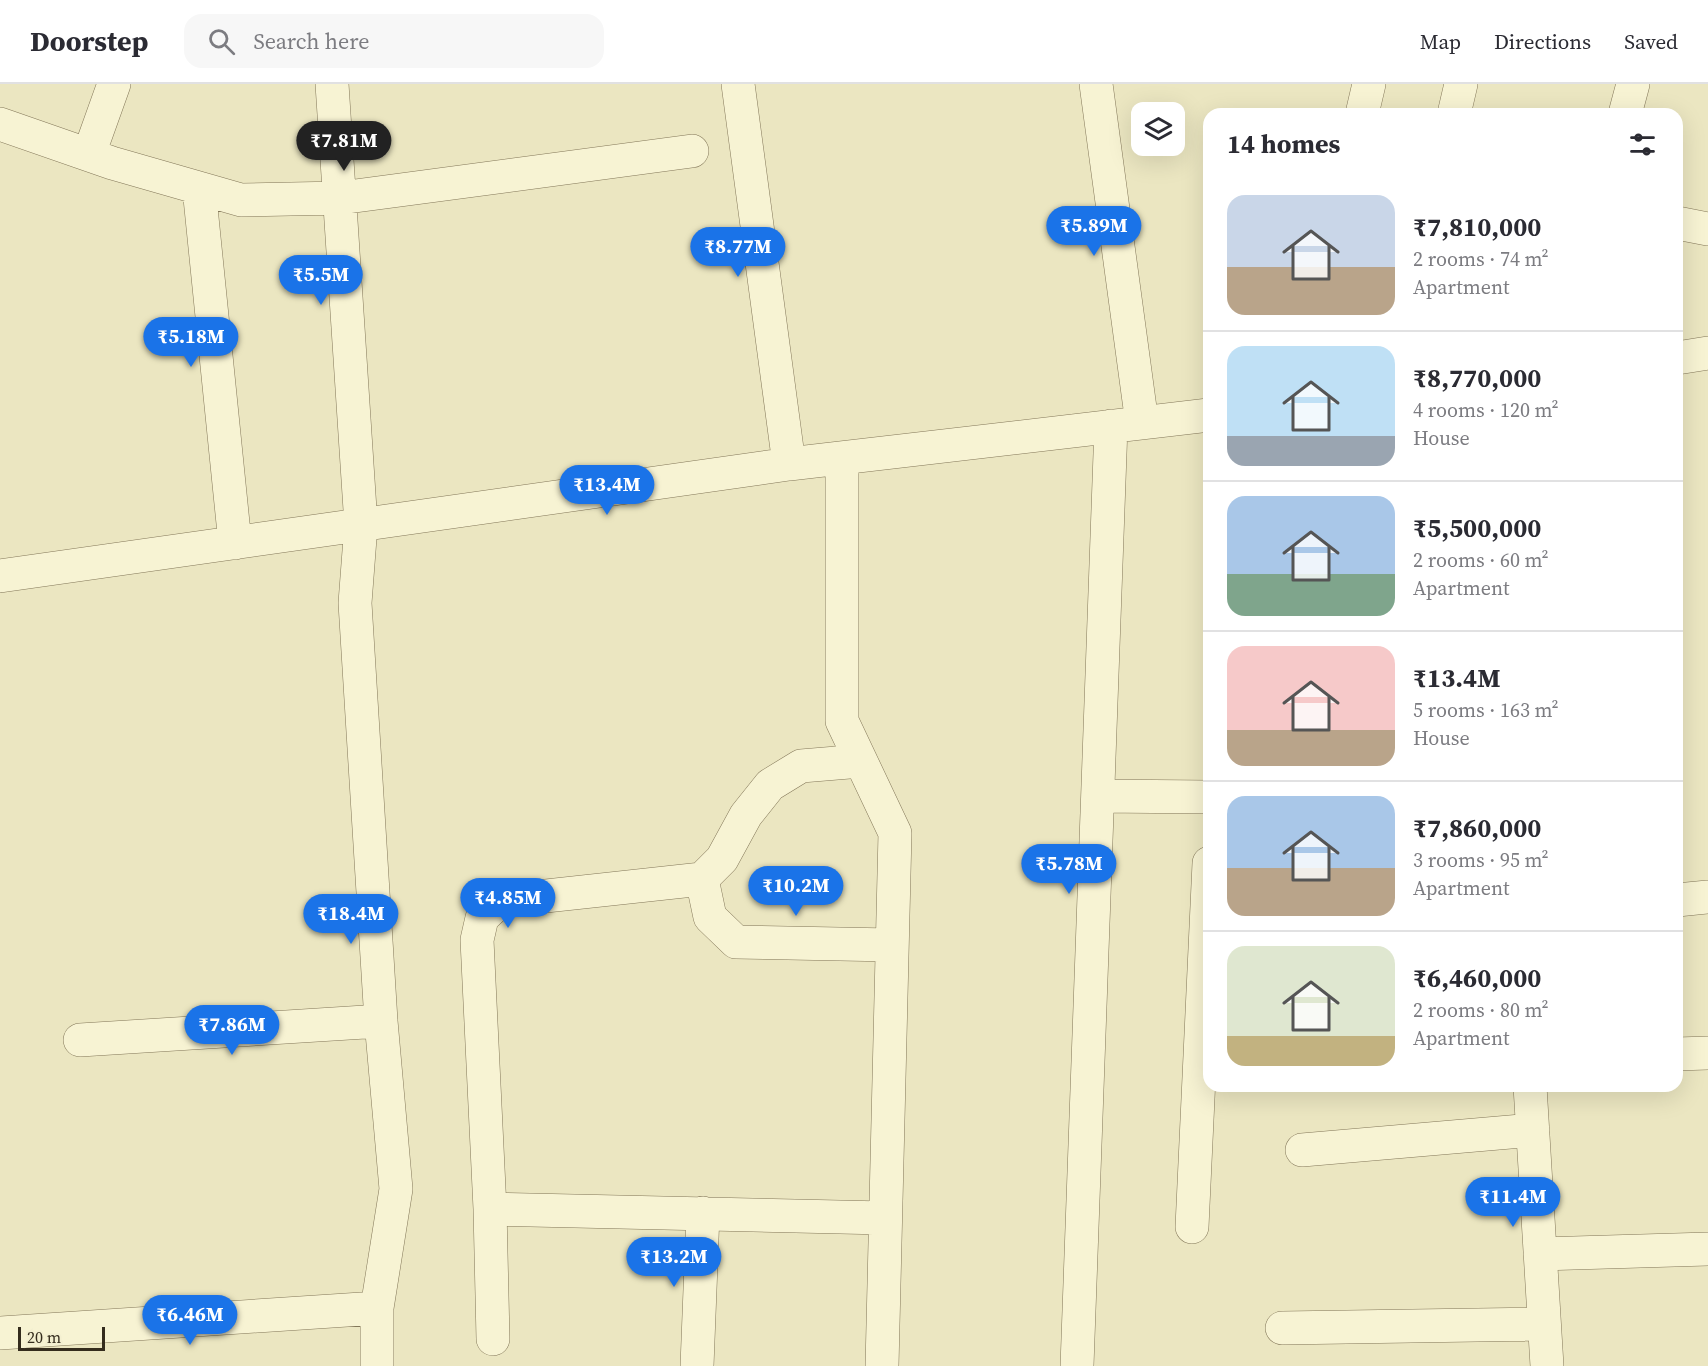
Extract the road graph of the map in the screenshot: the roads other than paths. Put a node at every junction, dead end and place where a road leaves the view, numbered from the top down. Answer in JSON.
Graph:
{"nodes":[{"id":1,"x":114,"y":84,"type":"edge"},
{"id":2,"x":332,"y":84,"type":"edge"},
{"id":3,"x":738,"y":84,"type":"edge"},
{"id":4,"x":1096,"y":84,"type":"edge"},
{"id":5,"x":1369,"y":84,"type":"edge"},
{"id":6,"x":1461,"y":84,"type":"edge"},
{"id":7,"x":1633,"y":84,"type":"edge"},
{"id":8,"x":1363,"y":108,"type":"edge"},
{"id":9,"x":1455,"y":108,"type":"edge"},
{"id":10,"x":1627,"y":108,"type":"edge"},
{"id":11,"x":0,"y":124,"type":"edge"},
{"id":12,"x":692,"y":151,"type":"dead end"},
{"id":13,"x":89,"y":154,"type":"junction"},
{"id":14,"x":199,"y":188,"type":"junction"},
{"id":15,"x":340,"y":198,"type":"junction"},
{"id":16,"x":1683,"y":224,"type":"edge"},
{"id":17,"x":1708,"y":229,"type":"edge"},
{"id":18,"x":1708,"y":353,"type":"edge"},
{"id":19,"x":1683,"y":357,"type":"edge"},
{"id":20,"x":1203,"y":416,"type":"edge"},
{"id":21,"x":1127,"y":425,"type":"junction"},
{"id":22,"x":842,"y":458,"type":"junction"},
{"id":23,"x":789,"y":464,"type":"junction"},
{"id":24,"x":361,"y":525,"type":"junction"},
{"id":25,"x":235,"y":543,"type":"junction"},
{"id":26,"x":0,"y":576,"type":"edge"},
{"id":27,"x":861,"y":761,"type":"junction"},
{"id":28,"x":1098,"y":796,"type":"junction"},
{"id":29,"x":1203,"y":797,"type":"edge"},
{"id":30,"x":702,"y":879,"type":"junction"},
{"id":31,"x":1708,"y":897,"type":"edge"},
{"id":32,"x":1683,"y":899,"type":"edge"},
{"id":33,"x":892,"y":945,"type":"junction"},
{"id":34,"x":1203,"y":991,"type":"edge"},
{"id":35,"x":381,"y":1021,"type":"junction"},
{"id":36,"x":80,"y":1040,"type":"dead end"},
{"id":37,"x":1708,"y":1053,"type":"edge"},
{"id":38,"x":1683,"y":1054,"type":"edge"},
{"id":39,"x":1530,"y":1092,"type":"edge"},
{"id":40,"x":1533,"y":1130,"type":"junction"},
{"id":41,"x":1302,"y":1150,"type":"dead end"},
{"id":42,"x":490,"y":1209,"type":"junction"},
{"id":43,"x":703,"y":1213,"type":"junction"},
{"id":44,"x":885,"y":1218,"type":"junction"},
{"id":45,"x":1192,"y":1227,"type":"dead end"},
{"id":46,"x":1708,"y":1249,"type":"edge"},
{"id":47,"x":1540,"y":1254,"type":"junction"},
{"id":48,"x":377,"y":1308,"type":"junction"},
{"id":49,"x":1544,"y":1324,"type":"junction"},
{"id":50,"x":1282,"y":1328,"type":"dead end"},
{"id":51,"x":0,"y":1333,"type":"edge"},
{"id":52,"x":493,"y":1339,"type":"dead end"},
{"id":53,"x":377,"y":1366,"type":"edge"},
{"id":54,"x":697,"y":1366,"type":"edge"},
{"id":55,"x":882,"y":1366,"type":"edge"},
{"id":56,"x":1077,"y":1366,"type":"edge"},
{"id":57,"x":1546,"y":1366,"type":"edge"}],
"edges":[{"from":1,"to":13,"type":"street"},
{"from":2,"to":15,"type":"street"},
{"from":3,"to":23,"type":"street"},
{"from":4,"to":21,"type":"street"},
{"from":5,"to":8,"type":"street"},
{"from":6,"to":9,"type":"street"},
{"from":7,"to":10,"type":"street"},
{"from":11,"to":13,"type":"street"},
{"from":12,"to":15,"type":"street"},
{"from":13,"to":14,"type":"street"},
{"from":14,"to":15,"type":"street"},
{"from":14,"to":25,"type":"street"},
{"from":15,"to":24,"type":"street"},
{"from":16,"to":17,"type":"street"},
{"from":18,"to":19,"type":"street"},
{"from":20,"to":21,"type":"street"},
{"from":21,"to":22,"type":"street"},
{"from":21,"to":28,"type":"street"},
{"from":22,"to":23,"type":"street"},
{"from":22,"to":27,"type":"street"},
{"from":23,"to":24,"type":"street"},
{"from":24,"to":25,"type":"street"},
{"from":24,"to":35,"type":"street"},
{"from":25,"to":26,"type":"street"},
{"from":27,"to":30,"type":"street"},
{"from":27,"to":33,"type":"street"},
{"from":28,"to":29,"type":"street"},
{"from":28,"to":56,"type":"street"},
{"from":30,"to":33,"type":"street"},
{"from":30,"to":42,"type":"street"},
{"from":31,"to":32,"type":"street"},
{"from":33,"to":44,"type":"street"},
{"from":34,"to":45,"type":"street"},
{"from":35,"to":36,"type":"street"},
{"from":35,"to":48,"type":"street"},
{"from":37,"to":38,"type":"street"},
{"from":39,"to":40,"type":"street"},
{"from":40,"to":41,"type":"street"},
{"from":40,"to":47,"type":"street"},
{"from":42,"to":43,"type":"street"},
{"from":42,"to":52,"type":"street"},
{"from":43,"to":44,"type":"street"},
{"from":43,"to":54,"type":"street"},
{"from":44,"to":55,"type":"street"},
{"from":46,"to":47,"type":"street"},
{"from":47,"to":49,"type":"street"},
{"from":48,"to":51,"type":"street"},
{"from":48,"to":53,"type":"street"},
{"from":49,"to":50,"type":"street"},
{"from":49,"to":57,"type":"street"}]}
